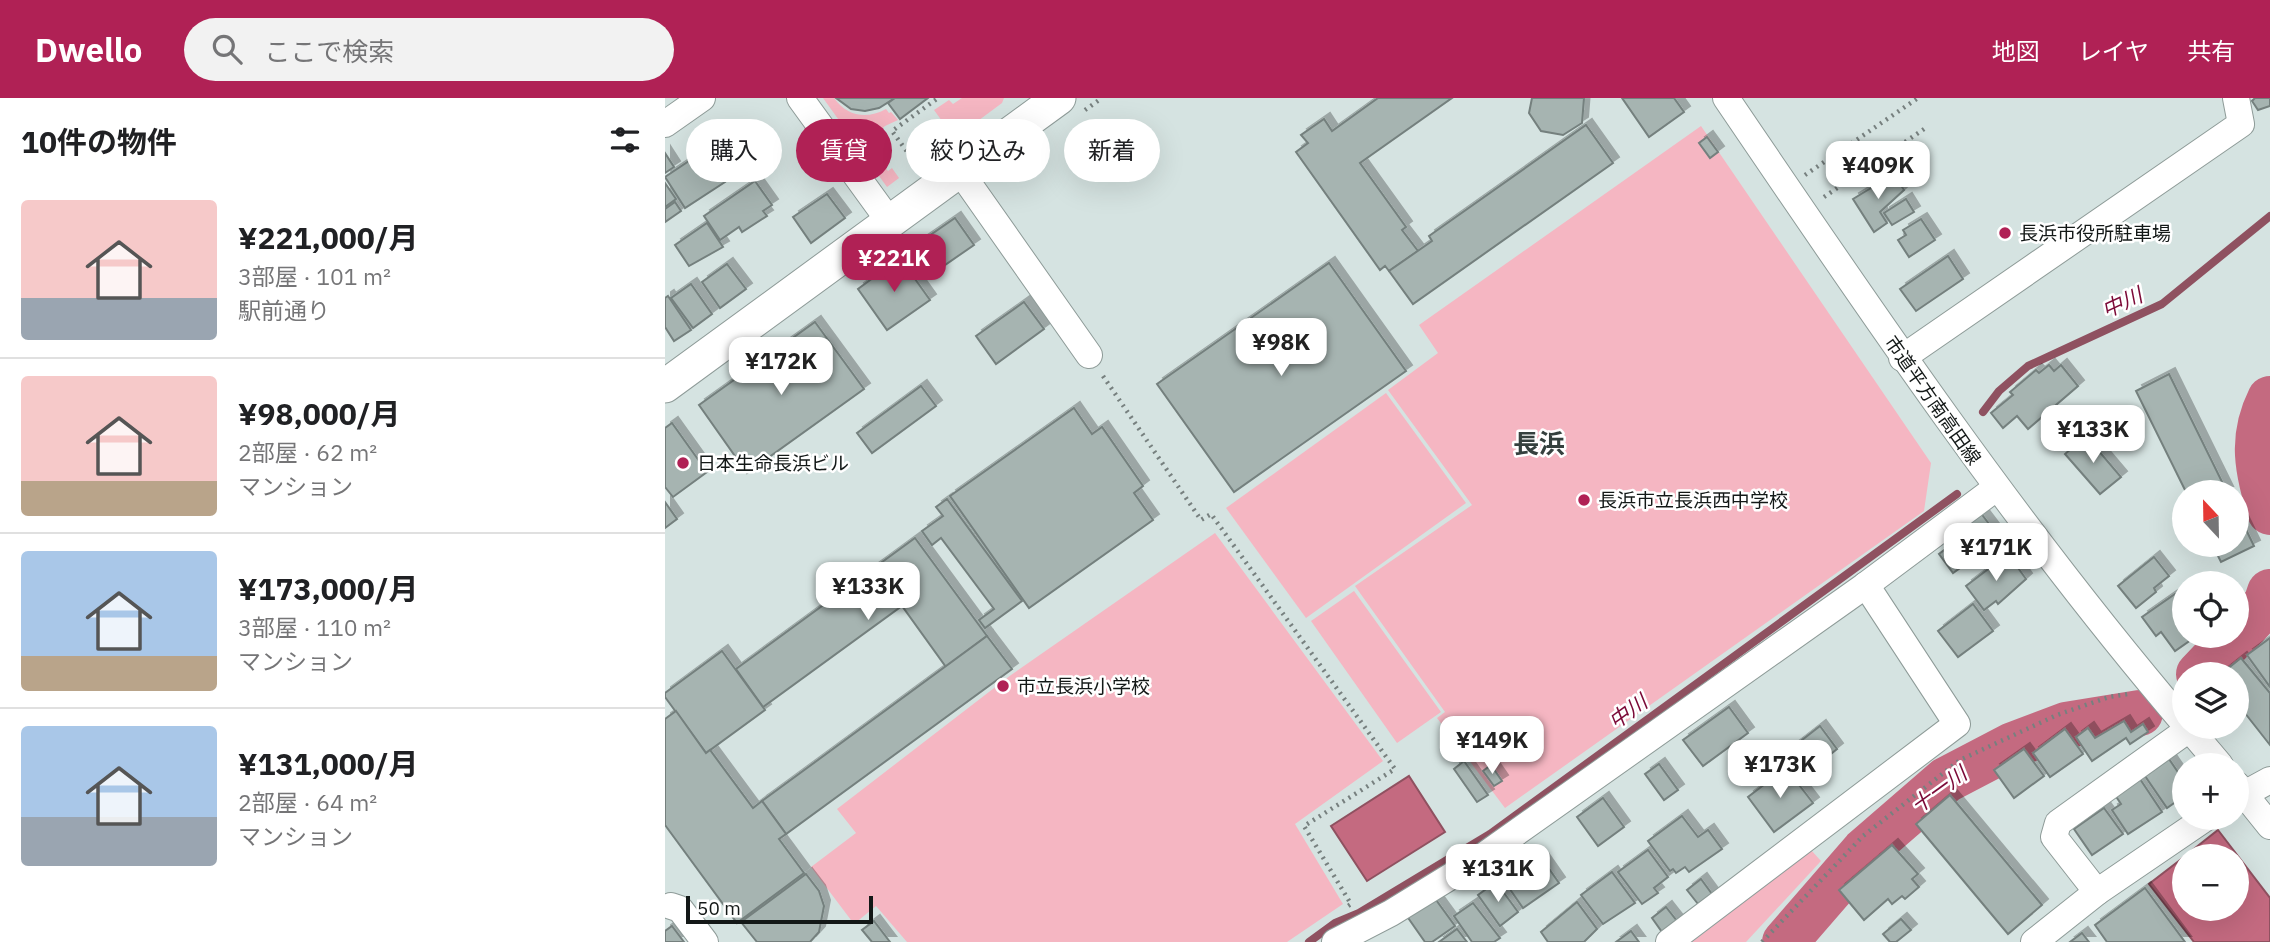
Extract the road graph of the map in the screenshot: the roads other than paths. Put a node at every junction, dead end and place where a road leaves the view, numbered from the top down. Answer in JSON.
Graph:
{"nodes":[{"id":1,"x":702,"y":98,"type":"edge"},
{"id":2,"x":800,"y":98,"type":"edge"},
{"id":3,"x":1059,"y":98,"type":"edge"},
{"id":4,"x":1726,"y":98,"type":"edge"},
{"id":5,"x":2236,"y":98,"type":"edge"},
{"id":6,"x":1030,"y":119,"type":"edge"},
{"id":7,"x":665,"y":124,"type":"edge"},
{"id":8,"x":943,"y":182,"type":"edge"},
{"id":9,"x":967,"y":182,"type":"edge"},
{"id":10,"x":890,"y":222,"type":"junction"},
{"id":11,"x":1089,"y":355,"type":"road end"},
{"id":12,"x":1902,"y":358,"type":"junction"},
{"id":13,"x":665,"y":386,"type":"edge"},
{"id":14,"x":1996,"y":488,"type":"junction"},
{"id":15,"x":1866,"y":585,"type":"junction"},
{"id":16,"x":2170,"y":711,"type":"edge"},
{"id":17,"x":2209,"y":753,"type":"edge"},
{"id":18,"x":2270,"y":780,"type":"edge"},
{"id":19,"x":2249,"y":788,"type":"edge"},
{"id":20,"x":2249,"y":803,"type":"edge"},
{"id":21,"x":2270,"y":826,"type":"edge"},
{"id":22,"x":2188,"y":830,"type":"edge"},
{"id":23,"x":2097,"y":892,"type":"junction"},
{"id":24,"x":667,"y":906,"type":"edge"},
{"id":25,"x":1369,"y":934,"type":"edge"},
{"id":26,"x":705,"y":942,"type":"edge"},
{"id":27,"x":1335,"y":942,"type":"edge"},
{"id":28,"x":1669,"y":942,"type":"edge"},
{"id":29,"x":2034,"y":942,"type":"edge"}],
"edges":[{"from":1,"to":7,"type":"street"},
{"from":2,"to":10,"type":"street"},
{"from":3,"to":6,"type":"main road"},
{"from":4,"to":12,"type":"street","name":"市道平方南高田線"},
{"from":5,"to":12,"type":"street"},
{"from":8,"to":10,"type":"main road"},
{"from":9,"to":11,"type":"street"},
{"from":10,"to":13,"type":"main road"},
{"from":12,"to":14,"type":"street","name":"市道平方南高田線"},
{"from":14,"to":15,"type":"street"},
{"from":14,"to":16,"type":"street","name":"市道平方南高田線"},
{"from":15,"to":25,"type":"street"},
{"from":15,"to":28,"type":"street"},
{"from":16,"to":17,"type":"street","name":"市道平方南高田線"},
{"from":16,"to":23,"type":"street"},
{"from":18,"to":19,"type":"street"},
{"from":20,"to":21,"type":"street"},
{"from":22,"to":23,"type":"street"},
{"from":23,"to":29,"type":"street"},
{"from":24,"to":26,"type":"street"},
{"from":25,"to":27,"type":"street"}]}
